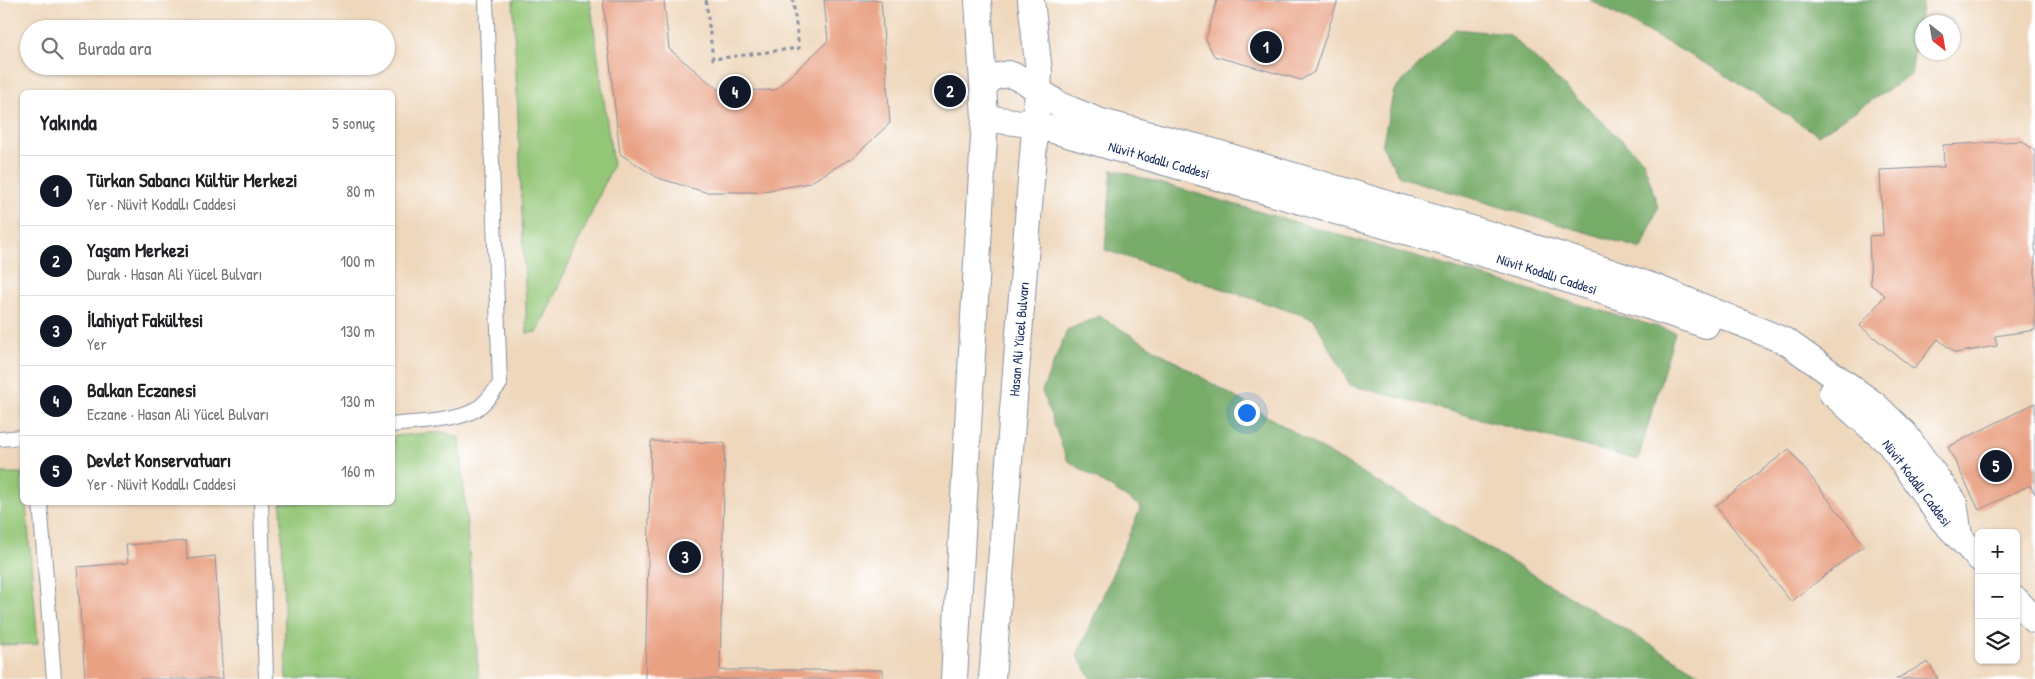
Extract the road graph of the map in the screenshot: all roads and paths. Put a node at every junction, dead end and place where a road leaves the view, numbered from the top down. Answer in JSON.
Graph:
{"nodes":[{"id":1,"x":486,"y":0,"type":"edge"},
{"id":2,"x":706,"y":0,"type":"edge"},
{"id":3,"x":793,"y":0,"type":"edge"},
{"id":4,"x":978,"y":0,"type":"edge"},
{"id":5,"x":1031,"y":0,"type":"edge"},
{"id":6,"x":983,"y":87,"type":"junction"},
{"id":7,"x":1038,"y":91,"type":"junction"},
{"id":8,"x":985,"y":118,"type":"junction"},
{"id":9,"x":1036,"y":125,"type":"junction"},
{"id":10,"x":395,"y":425,"type":"edge"},
{"id":11,"x":20,"y":437,"type":"edge"},
{"id":12,"x":0,"y":439,"type":"edge"},
{"id":13,"x":40,"y":505,"type":"edge"},
{"id":14,"x":260,"y":505,"type":"edge"},
{"id":15,"x":1959,"y":536,"type":"junction"},
{"id":16,"x":1975,"y":554,"type":"edge"},
{"id":17,"x":2020,"y":604,"type":"edge"},
{"id":18,"x":2035,"y":620,"type":"edge"},
{"id":19,"x":54,"y":679,"type":"edge"},
{"id":20,"x":266,"y":679,"type":"edge"},
{"id":21,"x":954,"y":679,"type":"edge"},
{"id":22,"x":992,"y":679,"type":"edge"}],
"edges":[{"from":1,"to":10,"type":"lane"},
{"from":2,"to":3,"type":"path"},
{"from":4,"to":6,"type":"street"},
{"from":5,"to":7,"type":"street","name":"Hasan Ali Yücel Bulvarı"},
{"from":6,"to":7,"type":"street"},
{"from":6,"to":8,"type":"street"},
{"from":7,"to":9,"type":"street","name":"Hasan Ali Yücel Bulvarı"},
{"from":7,"to":15,"type":"street"},
{"from":8,"to":9,"type":"street","name":"Nüvit Kodallı Caddesi"},
{"from":8,"to":21,"type":"street"},
{"from":9,"to":15,"type":"street","name":"Nüvit Kodallı Caddesi"},
{"from":9,"to":22,"type":"street","name":"Hasan Ali Yücel Bulvarı"},
{"from":11,"to":12,"type":"lane"},
{"from":13,"to":19,"type":"lane"},
{"from":14,"to":20,"type":"lane"},
{"from":15,"to":16,"type":"street","name":"Nüvit Kodallı Caddesi"},
{"from":17,"to":18,"type":"street"}]}
